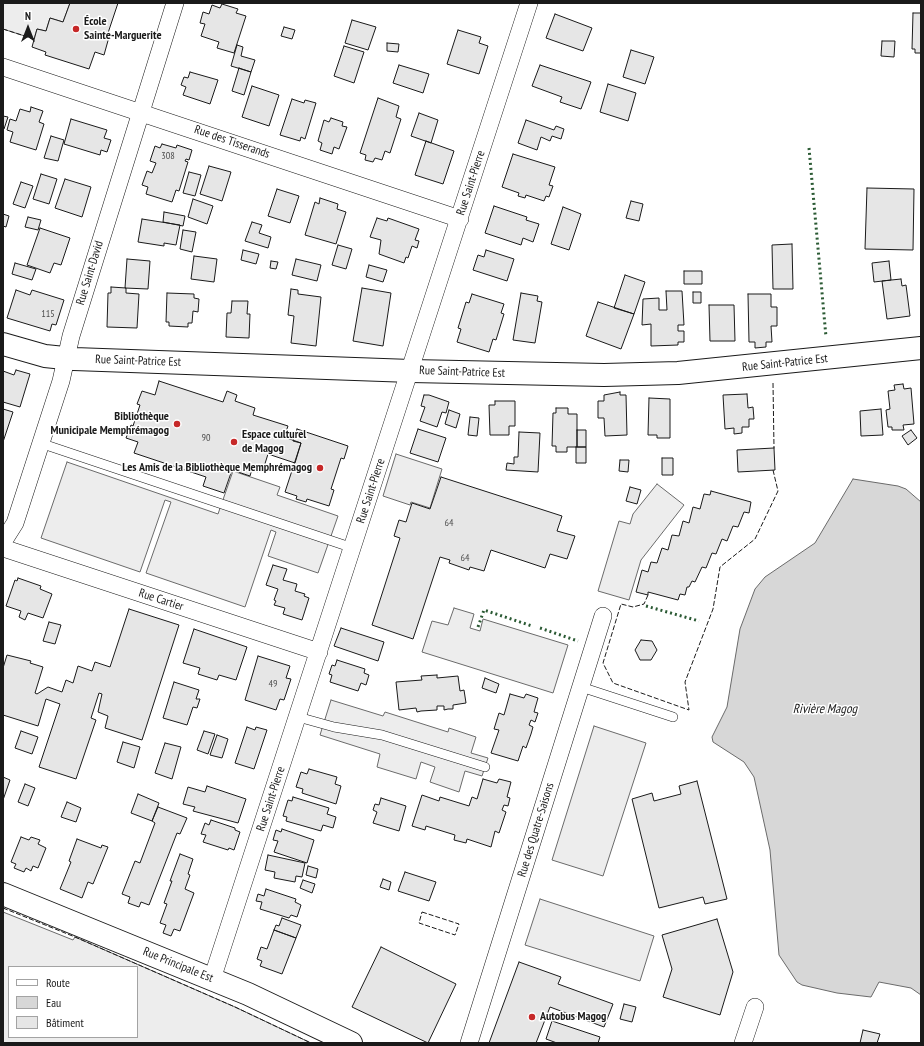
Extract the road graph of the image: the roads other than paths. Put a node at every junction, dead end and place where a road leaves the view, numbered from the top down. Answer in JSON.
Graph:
{"nodes":[{"id":1,"x":175,"y":3,"type":"edge"},
{"id":2,"x":529,"y":3,"type":"edge"},
{"id":3,"x":3,"y":67,"type":"edge"},
{"id":4,"x":140,"y":112,"type":"junction"},
{"id":5,"x":460,"y":218,"type":"junction"},
{"id":6,"x":3,"y":344,"type":"edge"},
{"id":7,"x":921,"y":348,"type":"edge"},
{"id":8,"x":65,"y":359,"type":"junction"},
{"id":9,"x":411,"y":371,"type":"junction"},
{"id":10,"x":40,"y":443,"type":"junction"},
{"id":11,"x":3,"y":542,"type":"edge"},
{"id":12,"x":3,"y":548,"type":"edge"},
{"id":13,"x":353,"y":548,"type":"junction"},
{"id":14,"x":603,"y":616,"type":"dead end"},
{"id":15,"x":319,"y":652,"type":"junction"},
{"id":16,"x":581,"y":686,"type":"junction"},
{"id":17,"x":298,"y":717,"type":"junction"},
{"id":18,"x":673,"y":717,"type":"dead end"},
{"id":19,"x":485,"y":767,"type":"dead end"},
{"id":20,"x":3,"y":894,"type":"edge"},
{"id":21,"x":212,"y":979,"type":"junction"},
{"id":22,"x":755,"y":1007,"type":"dead end"},
{"id":23,"x":351,"y":1043,"type":"edge"},
{"id":24,"x":469,"y":1043,"type":"edge"},
{"id":25,"x":744,"y":1043,"type":"edge"}],
"edges":[{"from":1,"to":4,"type":"street","name":"Rue Saint-David"},
{"from":2,"to":5,"type":"street","name":"Rue Saint-Pierre"},
{"from":3,"to":4,"type":"street","name":"Rue des Tisserands"},
{"from":4,"to":5,"type":"street","name":"Rue des Tisserands"},
{"from":4,"to":8,"type":"street","name":"Rue Saint-David"},
{"from":5,"to":9,"type":"street","name":"Rue Saint-Pierre"},
{"from":6,"to":8,"type":"street","name":"Rue Saint-Patrice Est"},
{"from":7,"to":9,"type":"street","name":"Rue Saint-Patrice Est"},
{"from":8,"to":9,"type":"street","name":"Rue Saint-Patrice Est"},
{"from":8,"to":10,"type":"street","name":"Rue Saint-David"},
{"from":9,"to":13,"type":"street","name":"Rue Saint-Pierre"},
{"from":10,"to":11,"type":"street","name":"Rue Saint-David"},
{"from":10,"to":13,"type":"lane"},
{"from":12,"to":15,"type":"street","name":"Rue Cartier"},
{"from":13,"to":15,"type":"street","name":"Rue Saint-Pierre"},
{"from":14,"to":16,"type":"street","name":"Rue des Quatre-Saisons"},
{"from":15,"to":17,"type":"street","name":"Rue Saint-Pierre"},
{"from":16,"to":18,"type":"lane"},
{"from":16,"to":24,"type":"street","name":"Rue des Quatre-Saisons"},
{"from":17,"to":19,"type":"lane"},
{"from":17,"to":21,"type":"street","name":"Rue Saint-Pierre"},
{"from":20,"to":21,"type":"street","name":"Rue Principale Est"},
{"from":21,"to":23,"type":"street","name":"Rue Principale Est"},
{"from":22,"to":25,"type":"street"}]}
